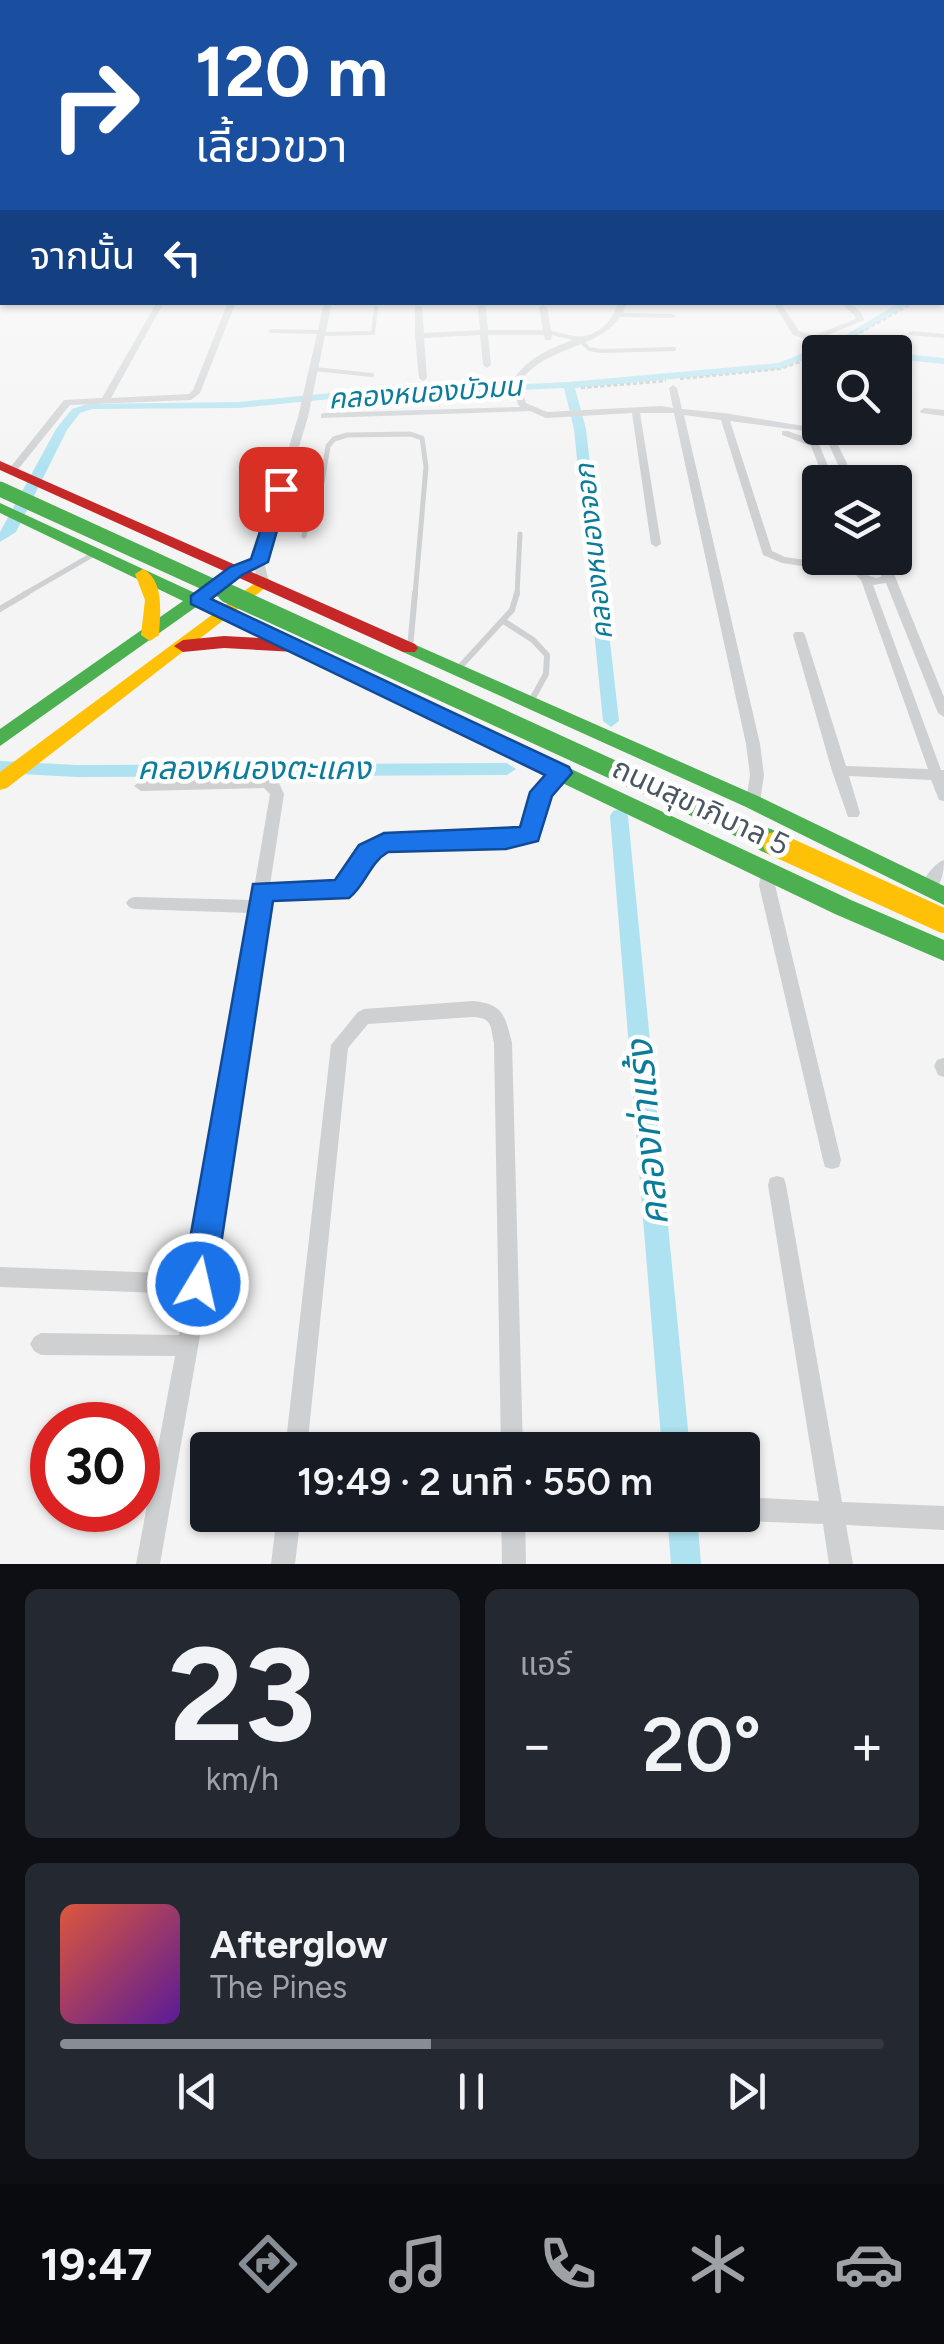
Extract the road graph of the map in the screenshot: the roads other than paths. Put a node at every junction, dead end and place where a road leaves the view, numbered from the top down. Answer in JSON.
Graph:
{"nodes":[{"id":1,"x":148,"y":325,"type":"edge"},
{"id":2,"x":223,"y":325,"type":"edge"},
{"id":3,"x":324,"y":325,"type":"edge"},
{"id":4,"x":374,"y":325,"type":"edge"},
{"id":5,"x":419,"y":325,"type":"edge"},
{"id":6,"x":483,"y":325,"type":"edge"},
{"id":7,"x":545,"y":325,"type":"edge"},
{"id":8,"x":611,"y":325,"type":"edge"},
{"id":9,"x":791,"y":325,"type":"edge"},
{"id":10,"x":848,"y":325,"type":"edge"},
{"id":11,"x":272,"y":331,"type":"dead end"},
{"id":12,"x":546,"y":332,"type":"junction"},
{"id":13,"x":322,"y":333,"type":"junction"},
{"id":14,"x":912,"y":333,"type":"dead end"},
{"id":15,"x":484,"y":334,"type":"junction"},
{"id":16,"x":419,"y":336,"type":"junction"},
{"id":17,"x":944,"y":336,"type":"edge"},
{"id":18,"x":581,"y":341,"type":"junction"},
{"id":19,"x":559,"y":348,"type":"junction"},
{"id":20,"x":674,"y":349,"type":"dead end"},
{"id":21,"x":487,"y":364,"type":"dead end"},
{"id":22,"x":314,"y":369,"type":"junction"},
{"id":23,"x":372,"y":375,"type":"dead end"},
{"id":24,"x":423,"y":378,"type":"dead end"},
{"id":25,"x":673,"y":388,"type":"dead end"},
{"id":26,"x":106,"y":398,"type":"junction"},
{"id":27,"x":528,"y":409,"type":"junction"},
{"id":28,"x":924,"y":411,"type":"dead end"},
{"id":29,"x":636,"y":413,"type":"junction"},
{"id":30,"x":944,"y":413,"type":"edge"},
{"id":31,"x":680,"y":414,"type":"junction"},
{"id":32,"x":324,"y":416,"type":"dead end"},
{"id":33,"x":724,"y":420,"type":"junction"},
{"id":34,"x":842,"y":461,"type":"junction"},
{"id":35,"x":823,"y":462,"type":"junction"},
{"id":36,"x":824,"y":465,"type":"edge"},
{"id":37,"x":844,"y":465,"type":"edge"},
{"id":38,"x":16,"y":477,"type":"edge"},
{"id":39,"x":11,"y":513,"type":"edge"},
{"id":40,"x":520,"y":534,"type":"dead end"},
{"id":41,"x":304,"y":536,"type":"dead end"},
{"id":42,"x":656,"y":544,"type":"dead end"},
{"id":43,"x":186,"y":548,"type":"junction"},
{"id":44,"x":96,"y":553,"type":"junction"},
{"id":45,"x":802,"y":562,"type":"edge"},
{"id":46,"x":236,"y":571,"type":"junction"},
{"id":47,"x":261,"y":572,"type":"junction"},
{"id":48,"x":146,"y":575,"type":"junction"},
{"id":49,"x":862,"y":575,"type":"edge"},
{"id":50,"x":888,"y":575,"type":"edge"},
{"id":51,"x":197,"y":600,"type":"junction"},
{"id":52,"x":0,"y":609,"type":"edge"},
{"id":53,"x":328,"y":612,"type":"junction"},
{"id":54,"x":222,"y":613,"type":"junction"},
{"id":55,"x":505,"y":622,"type":"junction"},
{"id":56,"x":150,"y":635,"type":"junction"},
{"id":57,"x":798,"y":635,"type":"dead end"},
{"id":58,"x":183,"y":646,"type":"junction"},
{"id":59,"x":295,"y":646,"type":"junction"},
{"id":60,"x":410,"y":649,"type":"junction"},
{"id":61,"x":457,"y":670,"type":"junction"},
{"id":62,"x":84,"y":681,"type":"junction"},
{"id":63,"x":114,"y":698,"type":"junction"},
{"id":64,"x":530,"y":703,"type":"junction"},
{"id":65,"x":944,"y":712,"type":"edge"},
{"id":66,"x":7,"y":729,"type":"edge"},
{"id":67,"x":839,"y":771,"type":"junction"},
{"id":68,"x":561,"y":773,"type":"junction"},
{"id":69,"x":940,"y":775,"type":"edge"},
{"id":70,"x":0,"y":783,"type":"edge"},
{"id":71,"x":141,"y":786,"type":"dead end"},
{"id":72,"x":944,"y":796,"type":"edge"},
{"id":73,"x":752,"y":802,"type":"junction"},
{"id":74,"x":853,"y":813,"type":"dead end"},
{"id":75,"x":944,"y":866,"type":"edge"},
{"id":76,"x":767,"y":871,"type":"junction"},
{"id":77,"x":936,"y":892,"type":"edge"},
{"id":78,"x":260,"y":899,"type":"junction"},
{"id":79,"x":134,"y":903,"type":"dead end"},
{"id":80,"x":944,"y":922,"type":"edge"},
{"id":81,"x":944,"y":950,"type":"edge"},
{"id":82,"x":832,"y":1160,"type":"dead end"},
{"id":83,"x":777,"y":1185,"type":"dead end"},
{"id":84,"x":0,"y":1277,"type":"edge"},
{"id":85,"x":198,"y":1284,"type":"junction"},
{"id":86,"x":41,"y":1344,"type":"dead end"},
{"id":87,"x":188,"y":1346,"type":"junction"},
{"id":88,"x":298,"y":1432,"type":"edge"},
{"id":89,"x":512,"y":1432,"type":"edge"},
{"id":90,"x":760,"y":1510,"type":"edge"},
{"id":91,"x":832,"y":1516,"type":"junction"},
{"id":92,"x":944,"y":1518,"type":"edge"},
{"id":93,"x":286,"y":1532,"type":"edge"},
{"id":94,"x":513,"y":1532,"type":"edge"},
{"id":95,"x":148,"y":1564,"type":"edge"},
{"id":96,"x":283,"y":1564,"type":"edge"},
{"id":97,"x":514,"y":1564,"type":"edge"},
{"id":98,"x":840,"y":1564,"type":"edge"}],
"edges":[{"from":1,"to":26,"type":"street"},
{"from":2,"to":26,"type":"street"},
{"from":3,"to":13,"type":"street"},
{"from":4,"to":13,"type":"lane"},
{"from":5,"to":16,"type":"street"},
{"from":6,"to":15,"type":"street"},
{"from":7,"to":12,"type":"street"},
{"from":8,"to":18,"type":"street"},
{"from":9,"to":10,"type":"street"},
{"from":11,"to":13,"type":"street"},
{"from":12,"to":15,"type":"street"},
{"from":12,"to":18,"type":"street"},
{"from":12,"to":19,"type":"street"},
{"from":13,"to":22,"type":"street"},
{"from":14,"to":17,"type":"street"},
{"from":15,"to":16,"type":"street"},
{"from":15,"to":21,"type":"street"},
{"from":16,"to":24,"type":"street"},
{"from":18,"to":19,"type":"street"},
{"from":18,"to":20,"type":"lane"},
{"from":19,"to":27,"type":"street"},
{"from":22,"to":23,"type":"lane"},
{"from":22,"to":47,"type":"street"},
{"from":25,"to":31,"type":"street"},
{"from":26,"to":38,"type":"street"},
{"from":27,"to":29,"type":"street"},
{"from":27,"to":32,"type":"street"},
{"from":28,"to":30,"type":"street"},
{"from":29,"to":31,"type":"street"},
{"from":29,"to":42,"type":"street"},
{"from":31,"to":33,"type":"street"},
{"from":31,"to":73,"type":"street"},
{"from":33,"to":34,"type":"street"},
{"from":33,"to":35,"type":"street"},
{"from":33,"to":45,"type":"street"},
{"from":34,"to":35,"type":"street"},
{"from":34,"to":37,"type":"street"},
{"from":35,"to":36,"type":"street"},
{"from":38,"to":43,"type":"main road","name":"ถนนสุขาภิบาล 5"},
{"from":38,"to":80,"type":"main road","name":"ถนนสุขาภิบาล 5","bridge":true},
{"from":39,"to":44,"type":"main road","name":"ถนนสุขาภิบาล 5"},
{"from":40,"to":55,"type":"lane"},
{"from":41,"to":60,"type":"lane"},
{"from":43,"to":46,"type":"main road","name":"ถนนสุขาภิบาล 5"},
{"from":43,"to":48,"type":"main road"},
{"from":44,"to":48,"type":"main road","name":"ถนนสุขาภิบาล 5"},
{"from":44,"to":52,"type":"lane"},
{"from":46,"to":47,"type":"main road","name":"ถนนสุขาภิบาล 5"},
{"from":46,"to":51,"type":"main road"},
{"from":47,"to":53,"type":"main road","name":"ถนนสุขาภิบาล 5"},
{"from":47,"to":54,"type":"main road"},
{"from":48,"to":51,"type":"main road","name":"ถนนสุขาภิบาล 5"},
{"from":48,"to":56,"type":"main road"},
{"from":49,"to":69,"type":"street"},
{"from":50,"to":65,"type":"street"},
{"from":51,"to":54,"type":"main road","name":"ถนนสุขาภิบาล 5"},
{"from":51,"to":56,"type":"main road"},
{"from":53,"to":59,"type":"main road"},
{"from":53,"to":60,"type":"main road","name":"ถนนสุขาภิบาล 5"},
{"from":54,"to":58,"type":"main road"},
{"from":54,"to":59,"type":"main road","name":"ถนนสุขาภิบาล 5"},
{"from":55,"to":61,"type":"lane"},
{"from":55,"to":64,"type":"lane"},
{"from":56,"to":62,"type":"main road"},
{"from":57,"to":67,"type":"street"},
{"from":58,"to":59,"type":"main road"},
{"from":58,"to":63,"type":"main road"},
{"from":59,"to":68,"type":"main road","name":"ถนนสุขาภิบาล 5"},
{"from":60,"to":61,"type":"main road","name":"ถนนสุขาภิบาล 5"},
{"from":61,"to":64,"type":"main road","name":"ถนนสุขาภิบาล 5"},
{"from":62,"to":63,"type":"main road"},
{"from":62,"to":66,"type":"main road"},
{"from":63,"to":70,"type":"main road"},
{"from":64,"to":73,"type":"main road","name":"ถนนสุขาภิบาล 5"},
{"from":67,"to":69,"type":"street"},
{"from":67,"to":74,"type":"street"},
{"from":68,"to":76,"type":"main road","name":"ถนนสุขาภิบาล 5"},
{"from":68,"to":78,"type":"street"},
{"from":69,"to":72,"type":"street"},
{"from":71,"to":78,"type":"street"},
{"from":73,"to":77,"type":"main road","name":"ถนนสุขาภิบาล 5"},
{"from":75,"to":77,"type":"street"},
{"from":76,"to":81,"type":"main road","name":"ถนนสุขาภิบาล 5"},
{"from":76,"to":82,"type":"street"},
{"from":78,"to":79,"type":"street"},
{"from":78,"to":85,"type":"street"},
{"from":83,"to":91,"type":"street"},
{"from":84,"to":85,"type":"street"},
{"from":85,"to":87,"type":"street"},
{"from":86,"to":87,"type":"street"},
{"from":87,"to":95,"type":"street"},
{"from":88,"to":89,"type":"street"},
{"from":90,"to":91,"type":"street"},
{"from":91,"to":92,"type":"street"},
{"from":91,"to":98,"type":"street"},
{"from":93,"to":96,"type":"street"},
{"from":94,"to":97,"type":"street"}]}
